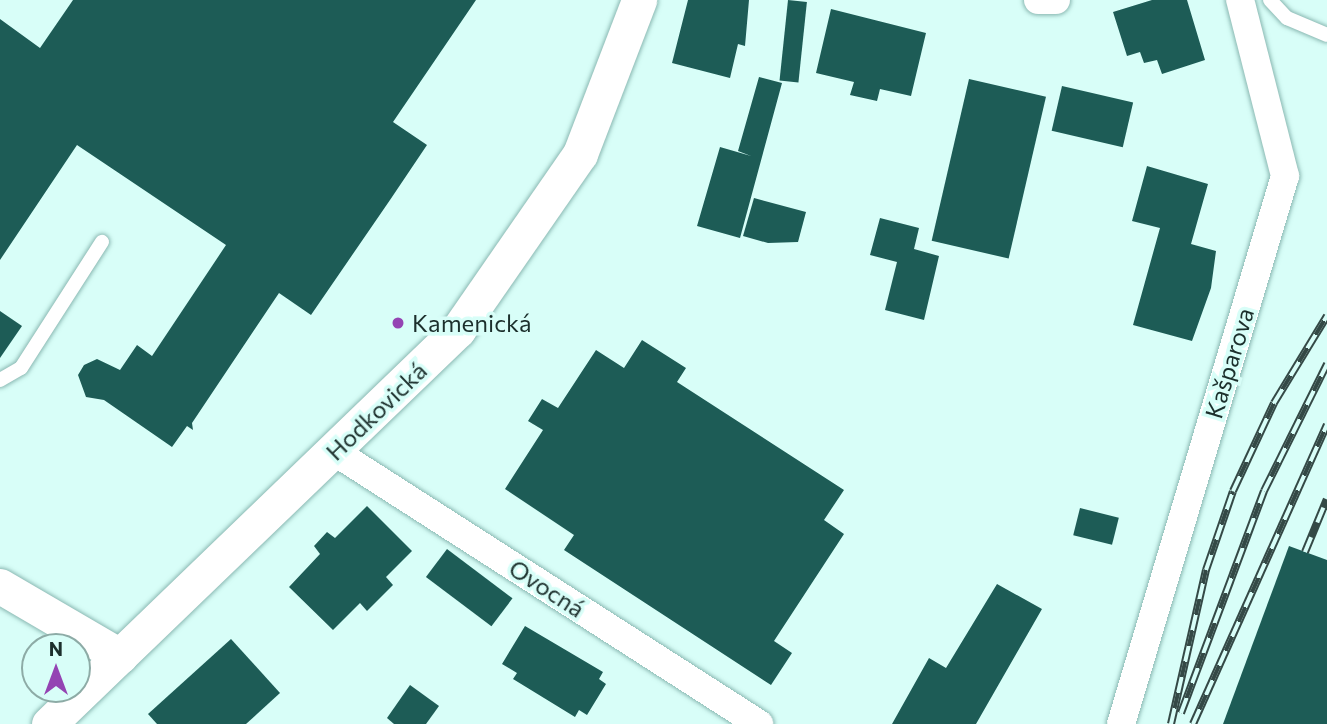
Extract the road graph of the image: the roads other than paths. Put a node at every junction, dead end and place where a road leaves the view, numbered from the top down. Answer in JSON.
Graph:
{"nodes":[{"id":1,"x":639,"y":0,"type":"edge"},
{"id":2,"x":1038,"y":0,"type":"edge"},
{"id":3,"x":1056,"y":0,"type":"edge"},
{"id":4,"x":1241,"y":0,"type":"edge"},
{"id":5,"x":1270,"y":0,"type":"edge"},
{"id":6,"x":1327,"y":35,"type":"edge"},
{"id":7,"x":102,"y":242,"type":"dead end"},
{"id":8,"x":0,"y":380,"type":"edge"},
{"id":9,"x":335,"y":452,"type":"junction"},
{"id":10,"x":0,"y":586,"type":"edge"},
{"id":11,"x":120,"y":656,"type":"junction"},
{"id":12,"x":48,"y":724,"type":"edge"},
{"id":13,"x":759,"y":724,"type":"edge"},
{"id":14,"x":1121,"y":724,"type":"edge"}],
"edges":[{"from":1,"to":9,"type":"street","name":"Hodkovická"},
{"from":2,"to":3,"type":"street"},
{"from":4,"to":14,"type":"street","name":"Kašparova"},
{"from":5,"to":6,"type":"lane"},
{"from":7,"to":8,"type":"lane"},
{"from":9,"to":11,"type":"street","name":"Hodkovická"},
{"from":9,"to":13,"type":"street","name":"Ovocná"},
{"from":10,"to":11,"type":"street"},
{"from":11,"to":12,"type":"street","name":"Hodkovická"}]}
